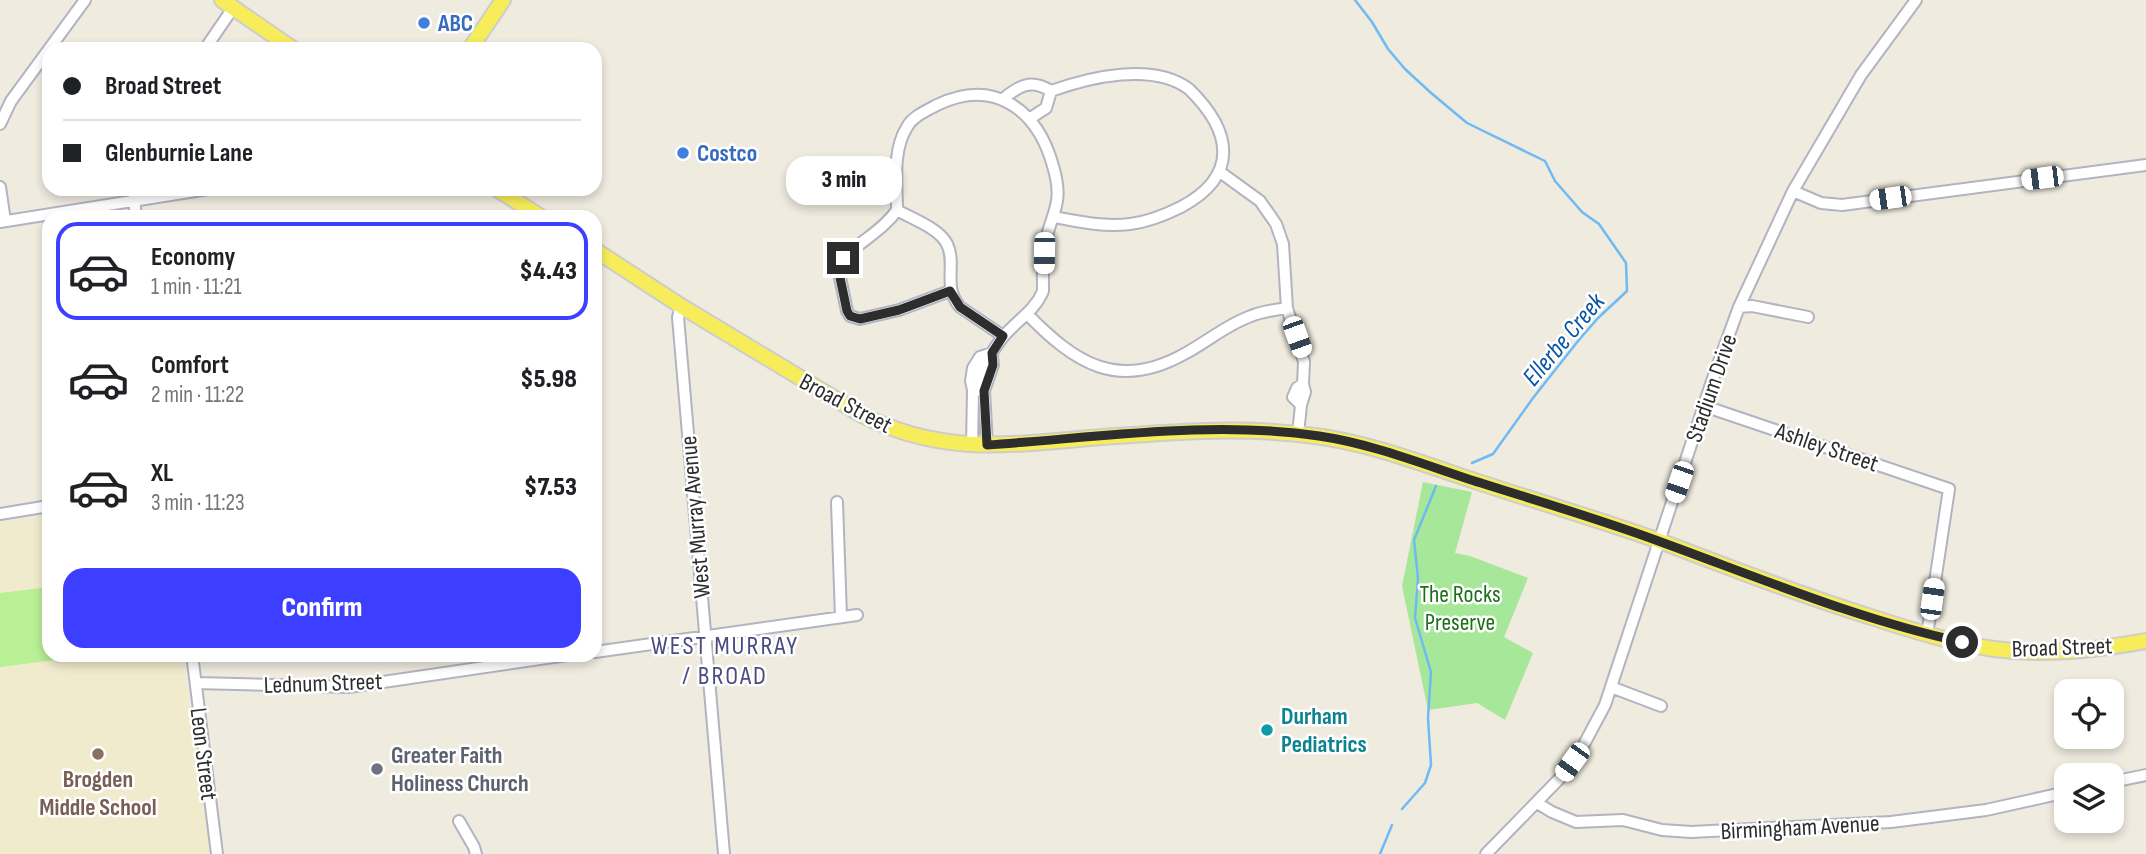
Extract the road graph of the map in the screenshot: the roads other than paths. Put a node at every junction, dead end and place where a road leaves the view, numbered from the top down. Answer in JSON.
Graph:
{"nodes":[{"id":1,"x":85,"y":0,"type":"edge"},
{"id":2,"x":503,"y":0,"type":"edge"},
{"id":3,"x":1916,"y":0,"type":"edge"},
{"id":4,"x":228,"y":4,"type":"edge"},
{"id":5,"x":54,"y":42,"type":"edge"},
{"id":6,"x":209,"y":42,"type":"edge"},
{"id":7,"x":283,"y":42,"type":"edge"},
{"id":8,"x":475,"y":42,"type":"edge"},
{"id":9,"x":486,"y":42,"type":"edge"},
{"id":10,"x":42,"y":59,"type":"edge"},
{"id":11,"x":1051,"y":91,"type":"junction"},
{"id":12,"x":1003,"y":99,"type":"junction"},
{"id":13,"x":1029,"y":119,"type":"junction"},
{"id":14,"x":0,"y":124,"type":"edge"},
{"id":15,"x":2146,"y":165,"type":"edge"},
{"id":16,"x":1220,"y":172,"type":"junction"},
{"id":17,"x":0,"y":187,"type":"edge"},
{"id":18,"x":1793,"y":191,"type":"junction"},
{"id":19,"x":128,"y":196,"type":"edge"},
{"id":20,"x":508,"y":196,"type":"edge"},
{"id":21,"x":57,"y":210,"type":"edge"},
{"id":22,"x":530,"y":210,"type":"edge"},
{"id":23,"x":897,"y":210,"type":"junction"},
{"id":24,"x":42,"y":213,"type":"edge"},
{"id":25,"x":1054,"y":217,"type":"junction"},
{"id":26,"x":2,"y":221,"type":"edge"},
{"id":27,"x":602,"y":254,"type":"edge"},
{"id":28,"x":950,"y":291,"type":"junction"},
{"id":29,"x":681,"y":306,"type":"junction"},
{"id":30,"x":1740,"y":307,"type":"junction"},
{"id":31,"x":1287,"y":308,"type":"junction"},
{"id":32,"x":1027,"y":314,"type":"junction"},
{"id":33,"x":1808,"y":317,"type":"dead end"},
{"id":34,"x":1003,"y":336,"type":"junction"},
{"id":35,"x":992,"y":353,"type":"junction"},
{"id":36,"x":978,"y":390,"type":"junction"},
{"id":37,"x":1704,"y":406,"type":"junction"},
{"id":38,"x":1298,"y":434,"type":"junction"},
{"id":39,"x":979,"y":445,"type":"junction"},
{"id":40,"x":837,"y":502,"type":"dead end"},
{"id":41,"x":42,"y":507,"type":"edge"},
{"id":42,"x":0,"y":514,"type":"edge"},
{"id":43,"x":1660,"y":541,"type":"junction"},
{"id":44,"x":857,"y":615,"type":"dead end"},
{"id":45,"x":841,"y":617,"type":"junction"},
{"id":46,"x":1927,"y":635,"type":"junction"},
{"id":47,"x":705,"y":636,"type":"junction"},
{"id":48,"x":2146,"y":641,"type":"edge"},
{"id":49,"x":602,"y":651,"type":"edge"},
{"id":50,"x":193,"y":662,"type":"edge"},
{"id":51,"x":519,"y":662,"type":"edge"},
{"id":52,"x":196,"y":683,"type":"junction"},
{"id":53,"x":1611,"y":687,"type":"junction"},
{"id":54,"x":1661,"y":706,"type":"dead end"},
{"id":55,"x":2146,"y":775,"type":"edge"},
{"id":56,"x":2124,"y":780,"type":"edge"},
{"id":57,"x":2054,"y":795,"type":"edge"},
{"id":58,"x":1538,"y":803,"type":"junction"},
{"id":59,"x":459,"y":821,"type":"dead end"},
{"id":60,"x":218,"y":854,"type":"edge"},
{"id":61,"x":476,"y":854,"type":"edge"},
{"id":62,"x":724,"y":854,"type":"edge"},
{"id":63,"x":1486,"y":854,"type":"edge"}],
"edges":[{"from":1,"to":5,"type":"street"},
{"from":2,"to":8,"type":"main road"},
{"from":2,"to":9,"type":"main road"},
{"from":3,"to":18,"type":"street","name":"Stadium Drive"},
{"from":4,"to":6,"type":"street"},
{"from":4,"to":7,"type":"main road"},
{"from":10,"to":14,"type":"street"},
{"from":11,"to":12,"type":"street"},
{"from":11,"to":13,"type":"street"},
{"from":11,"to":16,"type":"street"},
{"from":12,"to":13,"type":"street"},
{"from":12,"to":23,"type":"street"},
{"from":13,"to":25,"type":"street"},
{"from":15,"to":18,"type":"street"},
{"from":16,"to":25,"type":"street"},
{"from":16,"to":31,"type":"street"},
{"from":17,"to":26,"type":"street"},
{"from":18,"to":30,"type":"street","name":"Stadium Drive"},
{"from":19,"to":21,"type":"street"},
{"from":20,"to":22,"type":"main road"},
{"from":23,"to":28,"type":"street"},
{"from":23,"to":28,"type":"street"},
{"from":24,"to":26,"type":"street"},
{"from":25,"to":32,"type":"street"},
{"from":27,"to":29,"type":"main road","name":"Broad Street"},
{"from":28,"to":34,"type":"street"},
{"from":29,"to":39,"type":"main road","name":"Broad Street"},
{"from":29,"to":47,"type":"street","name":"West Murray Avenue"},
{"from":30,"to":33,"type":"street"},
{"from":30,"to":37,"type":"street","name":"Stadium Drive"},
{"from":31,"to":32,"type":"street"},
{"from":31,"to":38,"type":"street"},
{"from":32,"to":34,"type":"street"},
{"from":34,"to":35,"type":"street"},
{"from":35,"to":36,"type":"street"},
{"from":35,"to":36,"type":"street"},
{"from":36,"to":39,"type":"street"},
{"from":37,"to":43,"type":"street","name":"Stadium Drive"},
{"from":37,"to":46,"type":"street","name":"Ashley Street"},
{"from":38,"to":39,"type":"main road","name":"Broad Street"},
{"from":38,"to":43,"type":"main road","name":"Broad Street"},
{"from":40,"to":45,"type":"street"},
{"from":41,"to":42,"type":"street"},
{"from":43,"to":46,"type":"main road","name":"Broad Street"},
{"from":43,"to":53,"type":"street","name":"Stadium Drive"},
{"from":44,"to":45,"type":"street"},
{"from":45,"to":47,"type":"street"},
{"from":46,"to":48,"type":"main road","name":"Broad Street"},
{"from":47,"to":49,"type":"street"},
{"from":47,"to":62,"type":"street","name":"West Murray Avenue"},
{"from":50,"to":52,"type":"street","name":"Leon Street"},
{"from":51,"to":52,"type":"street","name":"Lednum Street"},
{"from":52,"to":60,"type":"street","name":"Leon Street"},
{"from":53,"to":54,"type":"street"},
{"from":53,"to":58,"type":"street","name":"Stadium Drive"},
{"from":55,"to":56,"type":"street"},
{"from":57,"to":58,"type":"street","name":"Birmingham Avenue"},
{"from":58,"to":63,"type":"street","name":"Stadium Drive"},
{"from":59,"to":61,"type":"street"}]}
